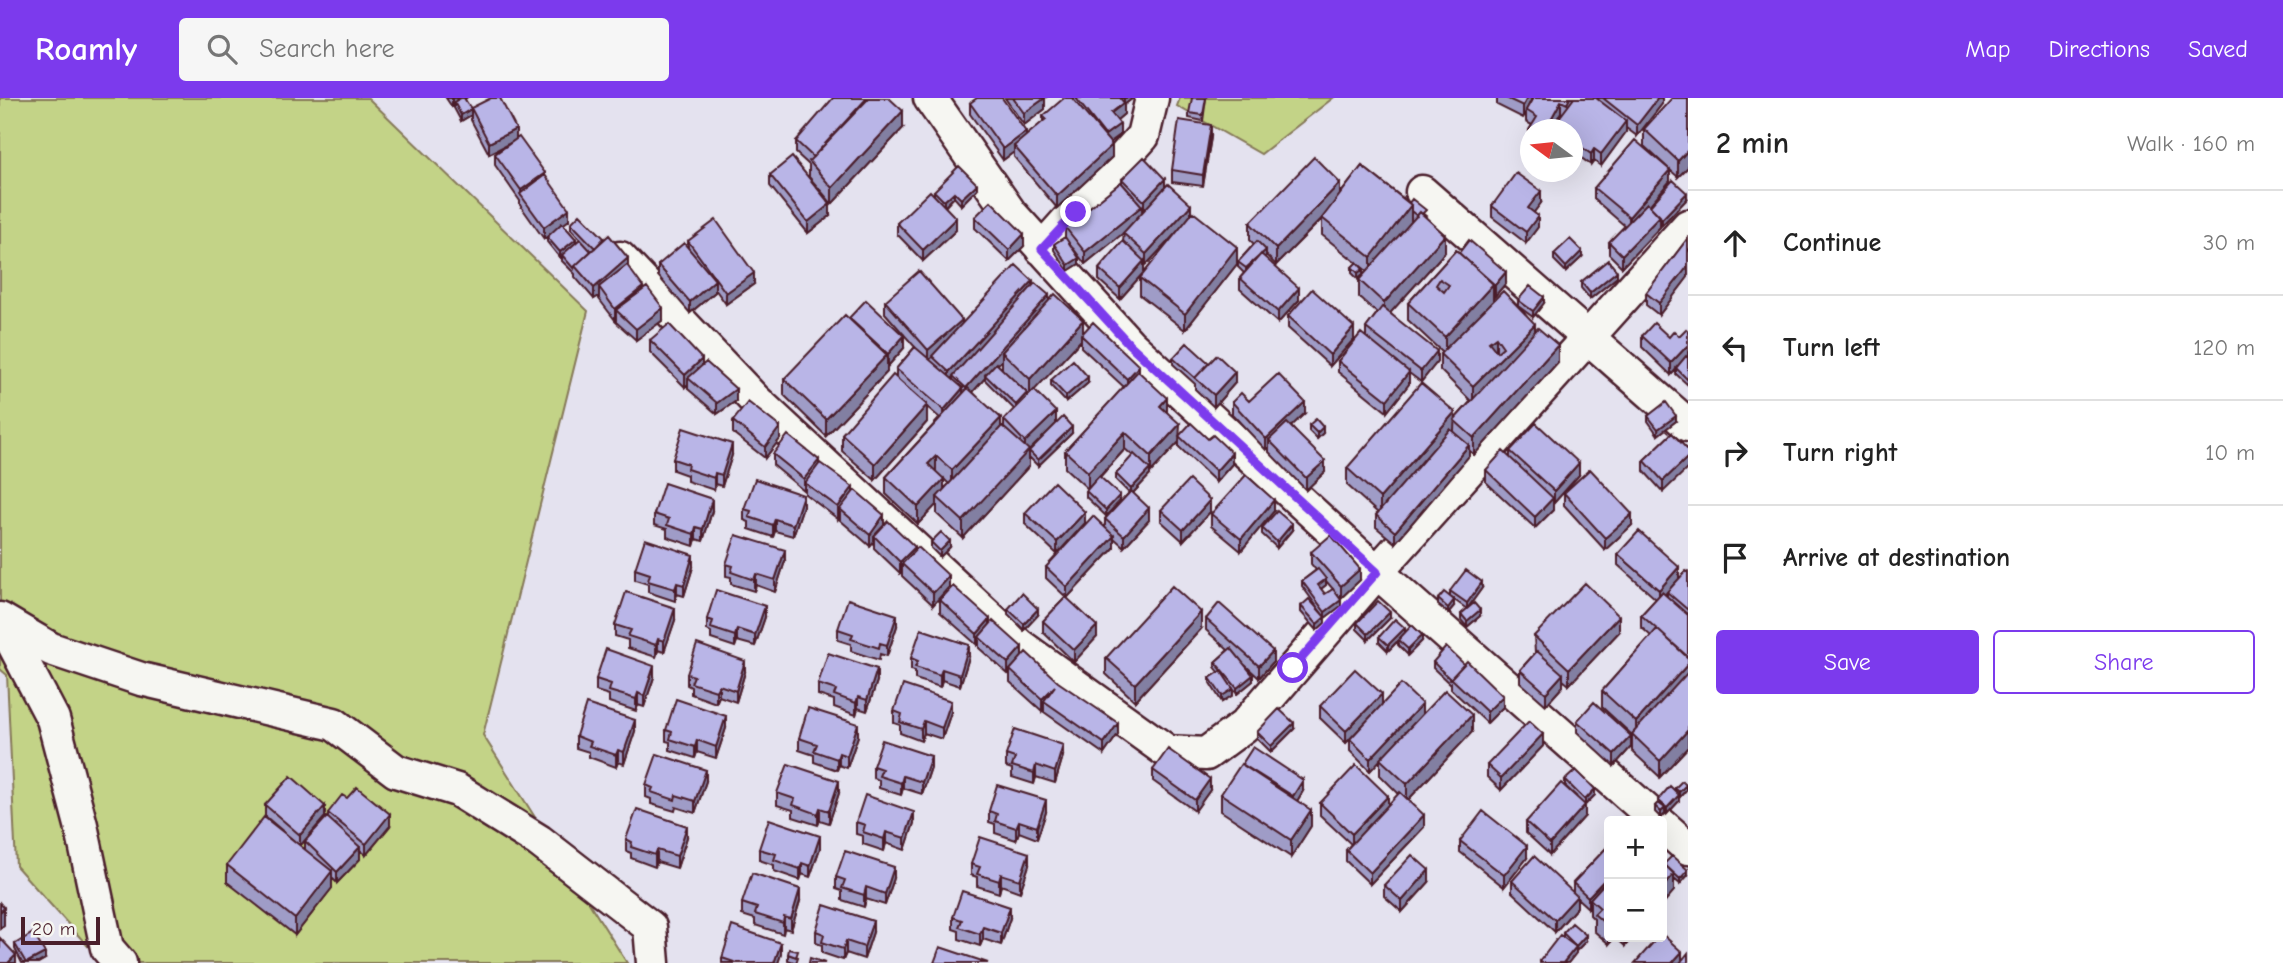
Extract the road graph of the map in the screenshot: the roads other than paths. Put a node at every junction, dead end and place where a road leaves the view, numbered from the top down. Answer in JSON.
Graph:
{"nodes":[{"id":1,"x":930,"y":98,"type":"edge"},
{"id":2,"x":1152,"y":98,"type":"edge"},
{"id":3,"x":1422,"y":192,"type":"dead end"},
{"id":4,"x":1688,"y":226,"type":"edge"},
{"id":5,"x":1042,"y":249,"type":"junction"},
{"id":6,"x":620,"y":258,"type":"edge"},
{"id":7,"x":1588,"y":337,"type":"junction"},
{"id":8,"x":1688,"y":425,"type":"edge"},
{"id":9,"x":1377,"y":572,"type":"junction"},
{"id":10,"x":1,"y":619,"type":"edge"},
{"id":11,"x":1652,"y":816,"type":"edge"},
{"id":12,"x":1667,"y":829,"type":"edge"},
{"id":13,"x":1688,"y":848,"type":"edge"},
{"id":14,"x":120,"y":963,"type":"edge"},
{"id":15,"x":653,"y":963,"type":"edge"}],
"edges":[{"from":1,"to":5,"type":"street"},
{"from":2,"to":5,"type":"street"},
{"from":3,"to":7,"type":"street"},
{"from":4,"to":7,"type":"street"},
{"from":5,"to":9,"type":"street"},
{"from":6,"to":9,"type":"street"},
{"from":7,"to":8,"type":"street"},
{"from":7,"to":9,"type":"street"},
{"from":9,"to":11,"type":"street"},
{"from":10,"to":14,"type":"street"},
{"from":10,"to":15,"type":"street"},
{"from":12,"to":13,"type":"street"}]}
